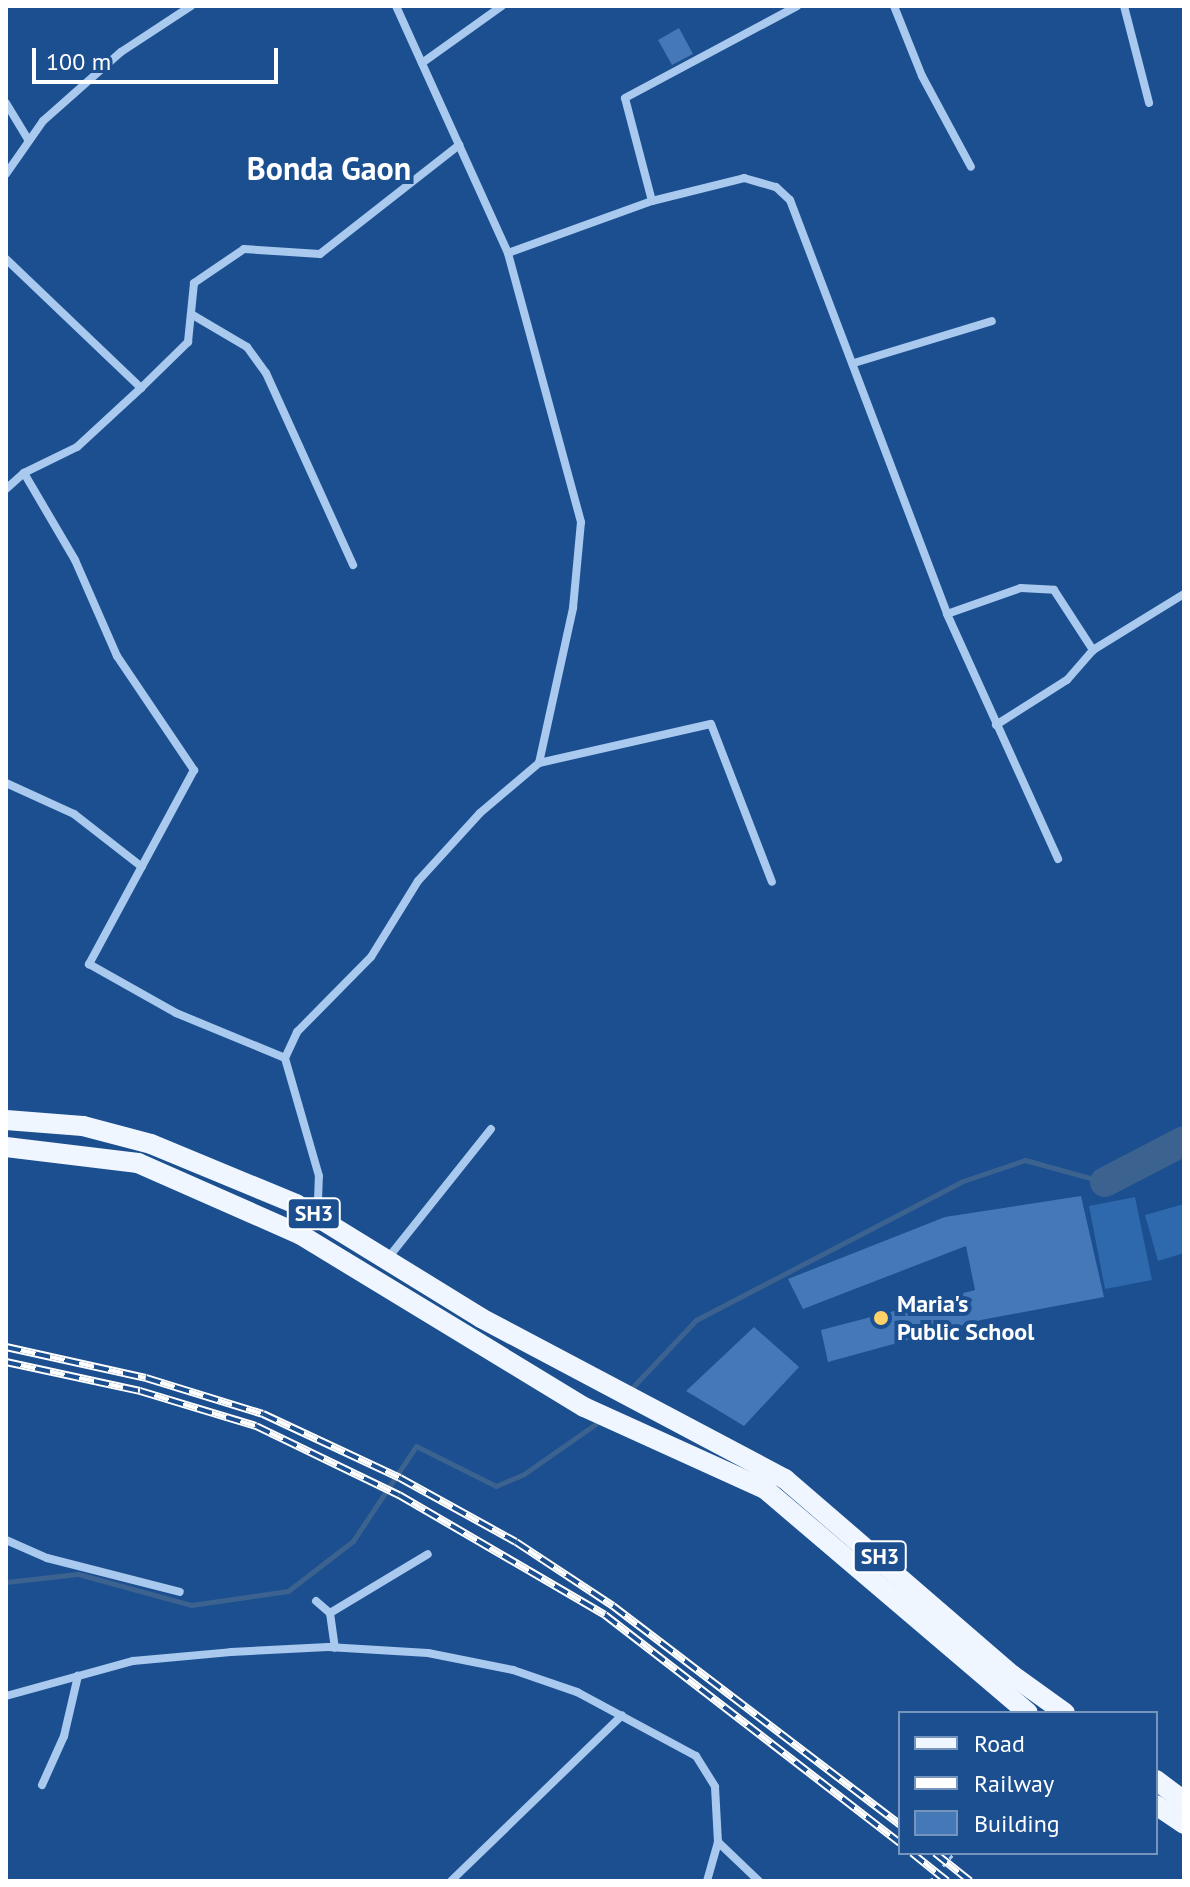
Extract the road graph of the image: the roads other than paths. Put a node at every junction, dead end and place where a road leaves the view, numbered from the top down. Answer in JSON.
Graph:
{"nodes":[{"id":1,"x":191,"y":6,"type":"edge"},
{"id":2,"x":396,"y":6,"type":"edge"},
{"id":3,"x":502,"y":6,"type":"edge"},
{"id":4,"x":797,"y":6,"type":"edge"},
{"id":5,"x":894,"y":6,"type":"edge"},
{"id":6,"x":1124,"y":6,"type":"edge"},
{"id":7,"x":422,"y":63,"type":"junction"},
{"id":8,"x":6,"y":103,"type":"edge"},
{"id":9,"x":1149,"y":103,"type":"dead end"},
{"id":10,"x":29,"y":141,"type":"junction"},
{"id":11,"x":459,"y":145,"type":"junction"},
{"id":12,"x":971,"y":167,"type":"dead end"},
{"id":13,"x":6,"y":174,"type":"edge"},
{"id":14,"x":652,"y":201,"type":"junction"},
{"id":15,"x":508,"y":253,"type":"junction"},
{"id":16,"x":6,"y":259,"type":"edge"},
{"id":17,"x":191,"y":314,"type":"junction"},
{"id":18,"x":992,"y":321,"type":"dead end"},
{"id":19,"x":854,"y":363,"type":"junction"},
{"id":20,"x":141,"y":388,"type":"junction"},
{"id":21,"x":24,"y":473,"type":"junction"},
{"id":22,"x":6,"y":489,"type":"edge"},
{"id":23,"x":353,"y":565,"type":"dead end"},
{"id":24,"x":1184,"y":594,"type":"edge"},
{"id":25,"x":947,"y":614,"type":"junction"},
{"id":26,"x":1093,"y":650,"type":"junction"},
{"id":27,"x":996,"y":725,"type":"junction"},
{"id":28,"x":539,"y":763,"type":"junction"},
{"id":29,"x":6,"y":783,"type":"edge"},
{"id":30,"x":1058,"y":859,"type":"dead end"},
{"id":31,"x":142,"y":867,"type":"junction"},
{"id":32,"x":772,"y":882,"type":"dead end"},
{"id":33,"x":285,"y":1058,"type":"junction"},
{"id":34,"x":6,"y":1120,"type":"edge"},
{"id":35,"x":491,"y":1129,"type":"dead end"},
{"id":36,"x":6,"y":1147,"type":"edge"},
{"id":37,"x":314,"y":1214,"type":"junction"},
{"id":38,"x":301,"y":1235,"type":"junction"},
{"id":39,"x":387,"y":1258,"type":"junction"},
{"id":40,"x":6,"y":1540,"type":"edge"},
{"id":41,"x":428,"y":1554,"type":"dead end"},
{"id":42,"x":180,"y":1592,"type":"dead end"},
{"id":43,"x":316,"y":1601,"type":"dead end"},
{"id":44,"x":330,"y":1613,"type":"junction"},
{"id":45,"x":335,"y":1648,"type":"junction"},
{"id":46,"x":78,"y":1676,"type":"junction"},
{"id":47,"x":6,"y":1696,"type":"edge"},
{"id":48,"x":1026,"y":1711,"type":"edge"},
{"id":49,"x":1062,"y":1711,"type":"edge"},
{"id":50,"x":622,"y":1715,"type":"junction"},
{"id":51,"x":1158,"y":1782,"type":"edge"},
{"id":52,"x":42,"y":1785,"type":"dead end"},
{"id":53,"x":1176,"y":1805,"type":"edge"},
{"id":54,"x":718,"y":1842,"type":"junction"},
{"id":55,"x":451,"y":1881,"type":"edge"},
{"id":56,"x":707,"y":1881,"type":"edge"},
{"id":57,"x":759,"y":1881,"type":"edge"}],
"edges":[{"from":1,"to":10,"type":"street"},
{"from":2,"to":7,"type":"street"},
{"from":3,"to":7,"type":"street"},
{"from":4,"to":14,"type":"street"},
{"from":5,"to":12,"type":"street"},
{"from":6,"to":9,"type":"street"},
{"from":7,"to":11,"type":"street"},
{"from":8,"to":10,"type":"street"},
{"from":10,"to":13,"type":"street"},
{"from":11,"to":15,"type":"street"},
{"from":11,"to":17,"type":"street"},
{"from":14,"to":15,"type":"street"},
{"from":14,"to":19,"type":"street"},
{"from":15,"to":28,"type":"street"},
{"from":16,"to":20,"type":"street"},
{"from":17,"to":20,"type":"street"},
{"from":17,"to":23,"type":"street"},
{"from":18,"to":19,"type":"street"},
{"from":19,"to":25,"type":"street"},
{"from":20,"to":21,"type":"street"},
{"from":21,"to":22,"type":"street"},
{"from":21,"to":31,"type":"street"},
{"from":24,"to":26,"type":"street"},
{"from":25,"to":26,"type":"street"},
{"from":25,"to":27,"type":"street"},
{"from":26,"to":27,"type":"street"},
{"from":27,"to":30,"type":"street"},
{"from":28,"to":32,"type":"street"},
{"from":28,"to":33,"type":"street"},
{"from":29,"to":31,"type":"street"},
{"from":31,"to":33,"type":"street"},
{"from":33,"to":37,"type":"street"},
{"from":34,"to":37,"type":"main road","number":"SH3"},
{"from":35,"to":39,"type":"street"},
{"from":36,"to":38,"type":"main road","number":"SH3"},
{"from":37,"to":38,"type":"street"},
{"from":37,"to":39,"type":"main road","number":"SH3"},
{"from":38,"to":48,"type":"main road","number":"SH3"},
{"from":39,"to":49,"type":"main road","number":"SH3"},
{"from":40,"to":42,"type":"street"},
{"from":41,"to":44,"type":"street"},
{"from":43,"to":44,"type":"street"},
{"from":44,"to":45,"type":"street"},
{"from":45,"to":46,"type":"street"},
{"from":45,"to":50,"type":"street"},
{"from":46,"to":47,"type":"street"},
{"from":46,"to":52,"type":"street"},
{"from":50,"to":54,"type":"street"},
{"from":50,"to":55,"type":"street"},
{"from":51,"to":53,"type":"main road"},
{"from":54,"to":56,"type":"street"},
{"from":54,"to":57,"type":"street"}]}
